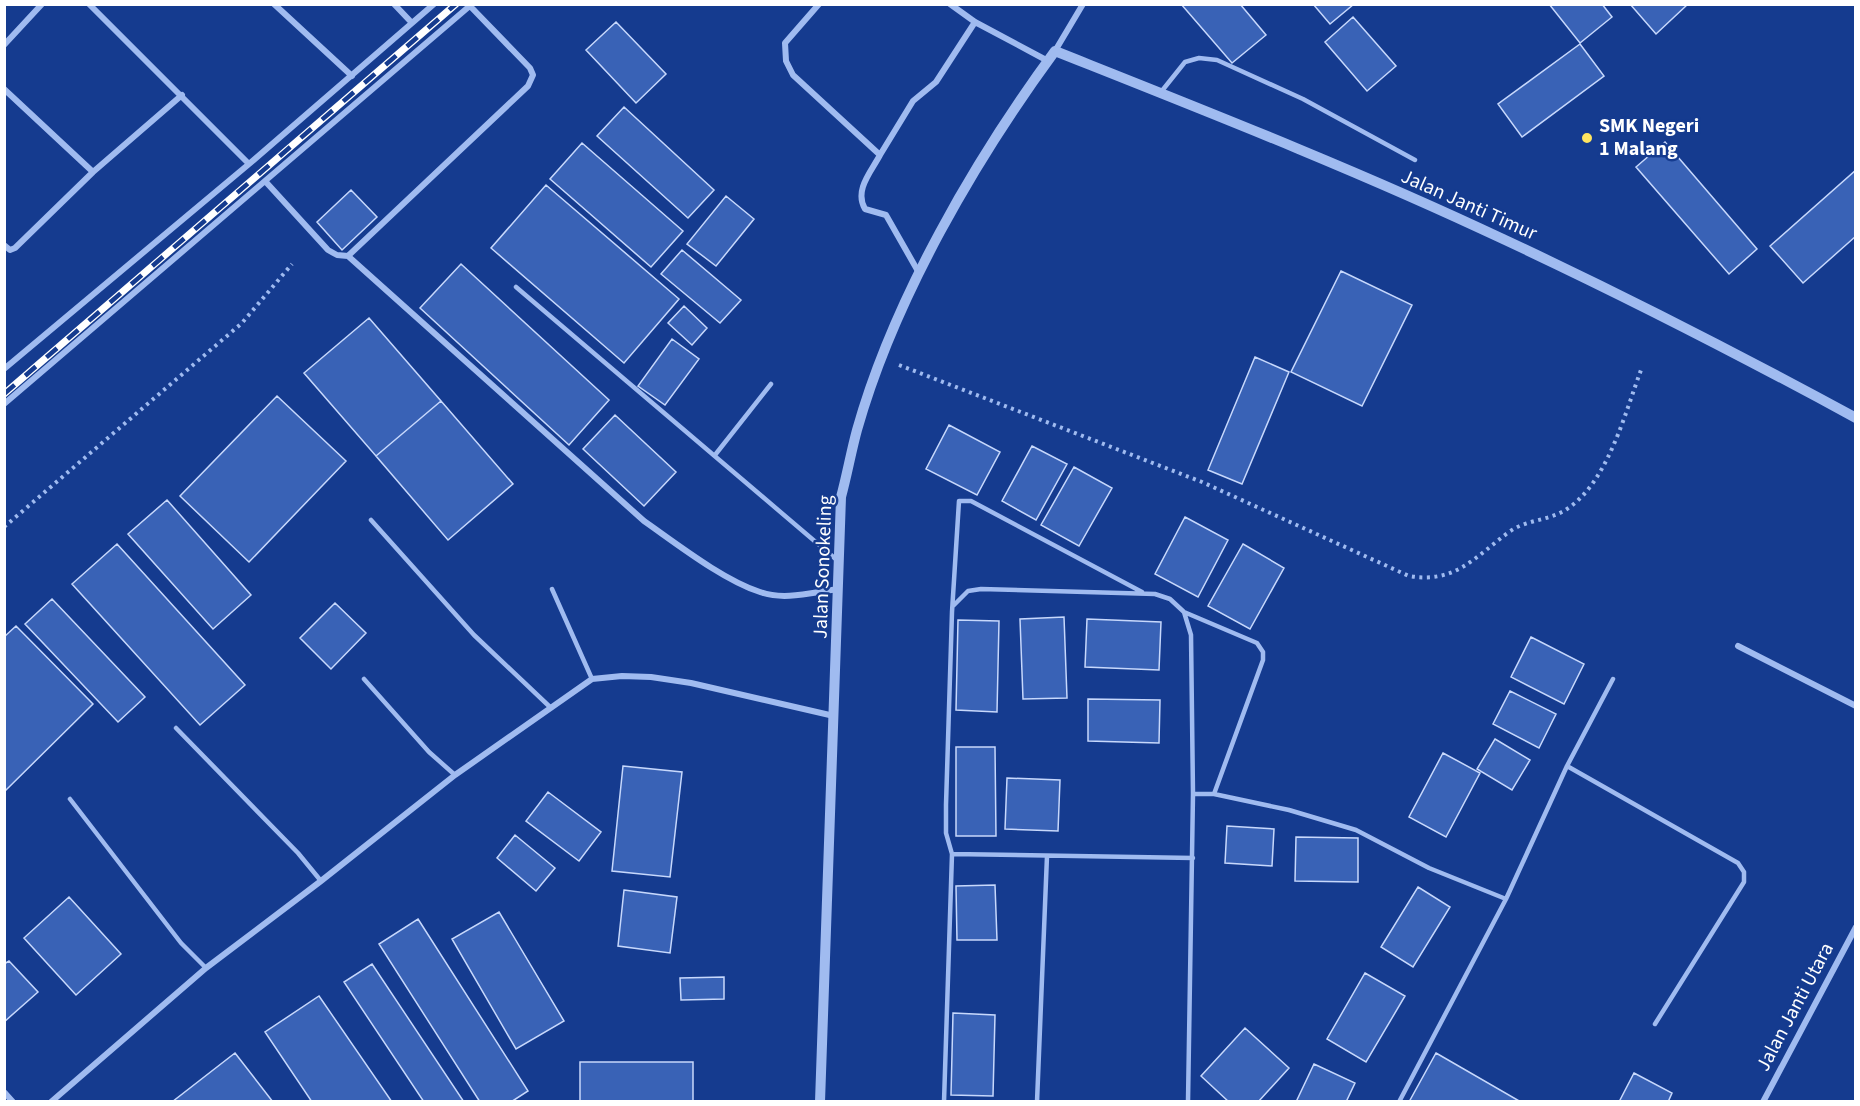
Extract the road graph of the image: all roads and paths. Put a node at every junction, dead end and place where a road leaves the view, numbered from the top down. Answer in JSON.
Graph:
{"nodes":[{"id":1,"x":42,"y":4,"type":"edge"},
{"id":2,"x":89,"y":4,"type":"edge"},
{"id":3,"x":274,"y":4,"type":"edge"},
{"id":4,"x":394,"y":4,"type":"edge"},
{"id":5,"x":434,"y":4,"type":"edge"},
{"id":6,"x":819,"y":4,"type":"edge"},
{"id":7,"x":950,"y":4,"type":"edge"},
{"id":8,"x":1083,"y":4,"type":"edge"},
{"id":9,"x":471,"y":5,"type":"edge"},
{"id":10,"x":975,"y":22,"type":"junction"},
{"id":11,"x":412,"y":23,"type":"junction"},
{"id":12,"x":4,"y":45,"type":"edge"},
{"id":13,"x":1055,"y":51,"type":"junction"},
{"id":14,"x":1048,"y":61,"type":"junction"},
{"id":15,"x":352,"y":76,"type":"junction"},
{"id":16,"x":4,"y":88,"type":"edge"},
{"id":17,"x":1160,"y":92,"type":"junction"},
{"id":18,"x":182,"y":95,"type":"junction"},
{"id":19,"x":880,"y":155,"type":"junction"},
{"id":20,"x":1415,"y":160,"type":"dead end"},
{"id":21,"x":249,"y":164,"type":"junction"},
{"id":22,"x":93,"y":172,"type":"junction"},
{"id":23,"x":265,"y":181,"type":"junction"},
{"id":24,"x":4,"y":245,"type":"edge"},
{"id":25,"x":348,"y":256,"type":"junction"},
{"id":26,"x":292,"y":264,"type":"dead end"},
{"id":27,"x":920,"y":274,"type":"junction"},
{"id":28,"x":516,"y":287,"type":"dead end"},
{"id":29,"x":882,"y":358,"type":"junction"},
{"id":30,"x":4,"y":369,"type":"edge"},
{"id":31,"x":1641,"y":370,"type":"dead end"},
{"id":32,"x":771,"y":384,"type":"dead end"},
{"id":33,"x":4,"y":404,"type":"edge"},
{"id":34,"x":1856,"y":417,"type":"edge"},
{"id":35,"x":715,"y":455,"type":"junction"},
{"id":36,"x":371,"y":520,"type":"dead end"},
{"id":37,"x":4,"y":527,"type":"edge"},
{"id":38,"x":840,"y":562,"type":"junction"},
{"id":39,"x":552,"y":589,"type":"dead end"},
{"id":40,"x":839,"y":589,"type":"junction"},
{"id":41,"x":1142,"y":592,"type":"junction"},
{"id":42,"x":952,"y":612,"type":"junction"},
{"id":43,"x":1184,"y":612,"type":"junction"},
{"id":44,"x":1738,"y":646,"type":"dead end"},
{"id":45,"x":592,"y":679,"type":"junction"},
{"id":46,"x":364,"y":680,"type":"dead end"},
{"id":47,"x":1613,"y":680,"type":"dead end"},
{"id":48,"x":1856,"y":706,"type":"edge"},
{"id":49,"x":550,"y":707,"type":"junction"},
{"id":50,"x":835,"y":716,"type":"junction"},
{"id":51,"x":176,"y":728,"type":"dead end"},
{"id":52,"x":1568,"y":766,"type":"junction"},
{"id":53,"x":455,"y":775,"type":"junction"},
{"id":54,"x":1214,"y":794,"type":"junction"},
{"id":55,"x":1193,"y":795,"type":"junction"},
{"id":56,"x":70,"y":799,"type":"dead end"},
{"id":57,"x":952,"y":854,"type":"junction"},
{"id":58,"x":1047,"y":856,"type":"junction"},
{"id":59,"x":1192,"y":858,"type":"junction"},
{"id":60,"x":321,"y":881,"type":"junction"},
{"id":61,"x":1506,"y":900,"type":"junction"},
{"id":62,"x":1856,"y":927,"type":"edge"},
{"id":63,"x":1853,"y":942,"type":"edge"},
{"id":64,"x":206,"y":968,"type":"junction"},
{"id":65,"x":1655,"y":1024,"type":"dead end"},
{"id":66,"x":4,"y":1092,"type":"edge"},
{"id":67,"x":1764,"y":1099,"type":"edge"},
{"id":68,"x":13,"y":1101,"type":"edge"},
{"id":69,"x":51,"y":1101,"type":"edge"},
{"id":70,"x":820,"y":1101,"type":"edge"},
{"id":71,"x":944,"y":1101,"type":"edge"},
{"id":72,"x":1037,"y":1101,"type":"edge"},
{"id":73,"x":1188,"y":1101,"type":"edge"},
{"id":74,"x":1399,"y":1101,"type":"edge"},
{"id":75,"x":1772,"y":1101,"type":"edge"}],
"edges":[{"from":1,"to":12,"type":"street"},
{"from":2,"to":18,"type":"street"},
{"from":3,"to":15,"type":"street"},
{"from":4,"to":11,"type":"street"},
{"from":5,"to":11,"type":"street"},
{"from":6,"to":19,"type":"street"},
{"from":7,"to":10,"type":"street"},
{"from":8,"to":13,"type":"street"},
{"from":9,"to":23,"type":"street"},
{"from":9,"to":25,"type":"street"},
{"from":10,"to":14,"type":"street"},
{"from":10,"to":19,"type":"street"},
{"from":11,"to":15,"type":"street"},
{"from":13,"to":14,"type":"street","name":"Jalan Sonokeling"},
{"from":13,"to":17,"type":"street","name":"Jalan Janti Timur"},
{"from":14,"to":27,"type":"street","name":"Jalan Sonokeling"},
{"from":15,"to":21,"type":"street"},
{"from":16,"to":22,"type":"street"},
{"from":17,"to":20,"type":"lane"},
{"from":17,"to":34,"type":"street","name":"Jalan Janti Timur"},
{"from":18,"to":21,"type":"street"},
{"from":18,"to":22,"type":"street"},
{"from":19,"to":27,"type":"street"},
{"from":21,"to":30,"type":"street"},
{"from":22,"to":24,"type":"street"},
{"from":23,"to":25,"type":"street"},
{"from":23,"to":33,"type":"street"},
{"from":25,"to":40,"type":"street"},
{"from":26,"to":37,"type":"path"},
{"from":27,"to":29,"type":"street","name":"Jalan Sonokeling"},
{"from":28,"to":35,"type":"lane"},
{"from":29,"to":31,"type":"path"},
{"from":29,"to":38,"type":"street","name":"Jalan Sonokeling"},
{"from":32,"to":35,"type":"lane"},
{"from":35,"to":38,"type":"lane"},
{"from":36,"to":49,"type":"lane"},
{"from":38,"to":40,"type":"street","name":"Jalan Sonokeling"},
{"from":39,"to":45,"type":"lane"},
{"from":40,"to":50,"type":"street","name":"Jalan Sonokeling"},
{"from":41,"to":42,"type":"lane"},
{"from":41,"to":42,"type":"lane"},
{"from":41,"to":43,"type":"lane"},
{"from":42,"to":57,"type":"lane"},
{"from":43,"to":54,"type":"lane"},
{"from":43,"to":55,"type":"lane"},
{"from":44,"to":48,"type":"street"},
{"from":45,"to":49,"type":"street"},
{"from":45,"to":50,"type":"street"},
{"from":46,"to":53,"type":"lane"},
{"from":47,"to":52,"type":"lane"},
{"from":49,"to":53,"type":"street"},
{"from":50,"to":70,"type":"street","name":"Jalan Sonokeling"},
{"from":51,"to":60,"type":"lane"},
{"from":52,"to":61,"type":"lane"},
{"from":52,"to":65,"type":"lane"},
{"from":53,"to":60,"type":"street"},
{"from":54,"to":55,"type":"lane"},
{"from":54,"to":61,"type":"lane"},
{"from":55,"to":59,"type":"lane"},
{"from":56,"to":64,"type":"lane"},
{"from":57,"to":58,"type":"lane"},
{"from":57,"to":71,"type":"lane"},
{"from":58,"to":59,"type":"lane"},
{"from":58,"to":72,"type":"lane"},
{"from":59,"to":73,"type":"lane"},
{"from":60,"to":64,"type":"street"},
{"from":61,"to":74,"type":"lane"},
{"from":62,"to":63,"type":"street","name":"Jalan Janti Utara"},
{"from":63,"to":67,"type":"street","name":"Jalan Janti Utara"},
{"from":64,"to":69,"type":"street"},
{"from":66,"to":68,"type":"street"},
{"from":67,"to":75,"type":"street"}]}
